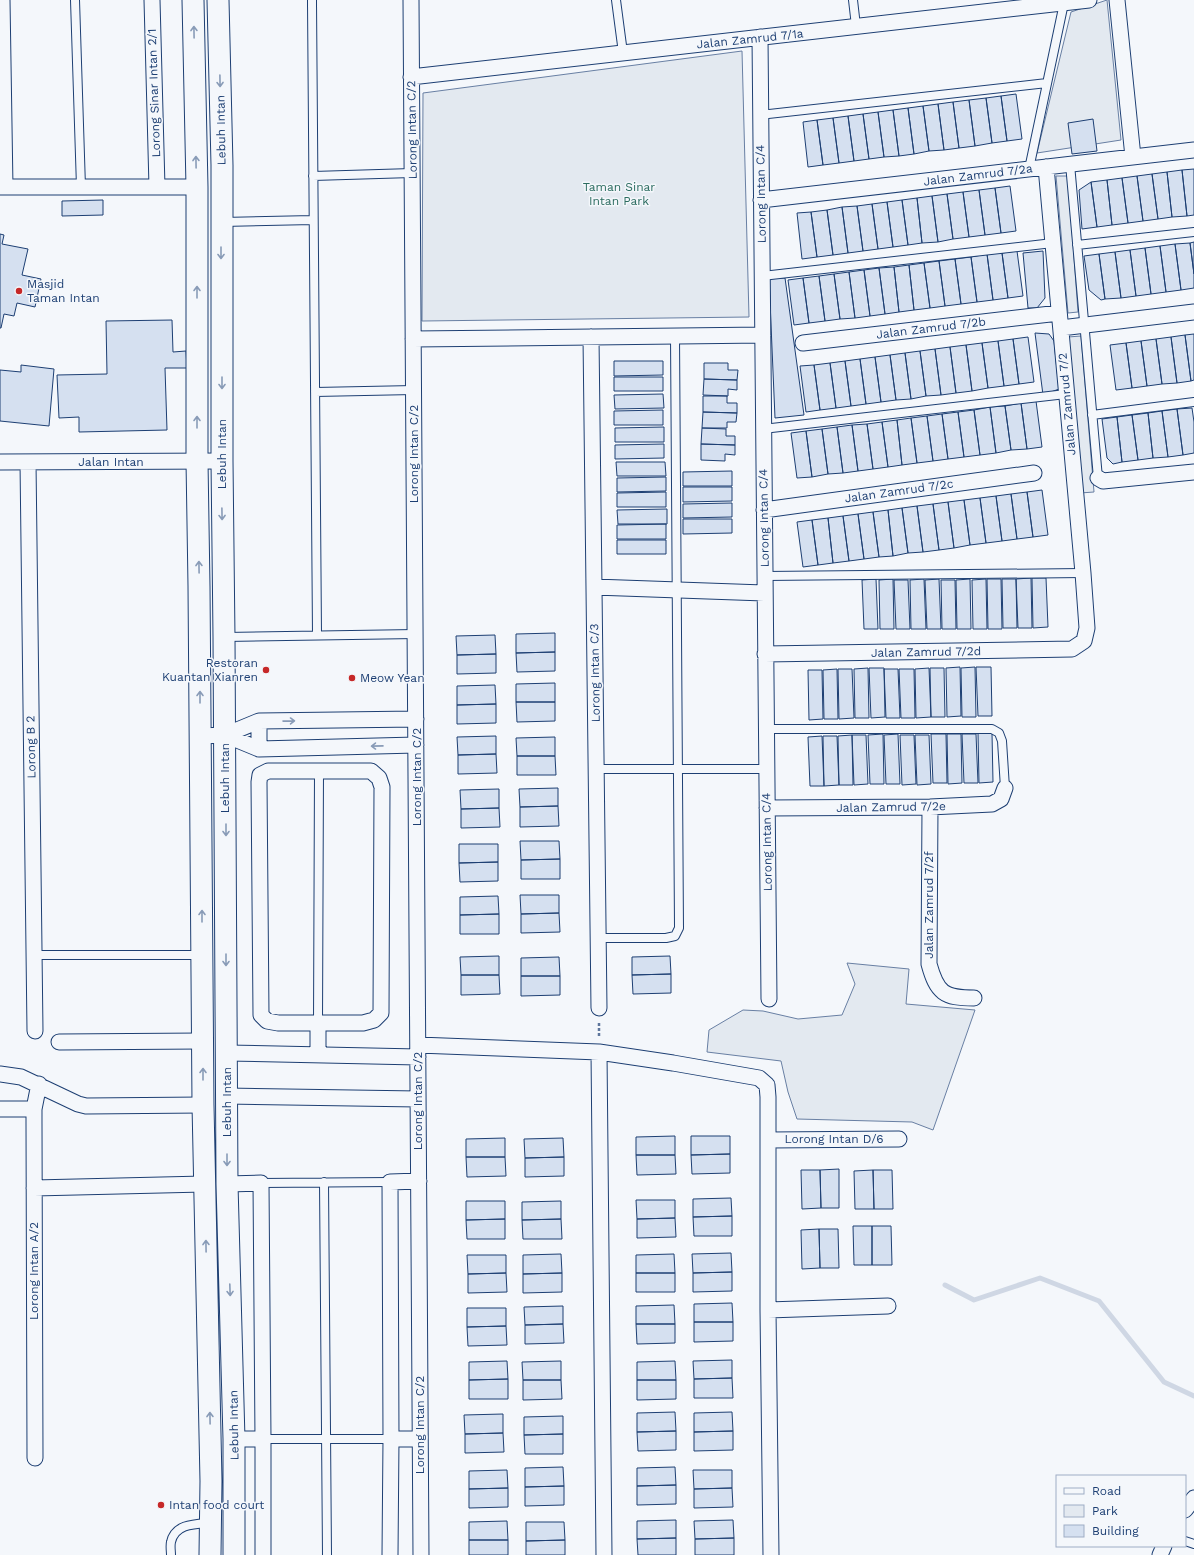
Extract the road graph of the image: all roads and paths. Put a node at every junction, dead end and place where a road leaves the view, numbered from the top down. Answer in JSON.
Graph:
{"nodes":[{"id":1,"x":2,"y":0,"type":"edge"},
{"id":2,"x":75,"y":0,"type":"edge"},
{"id":3,"x":152,"y":0,"type":"edge"},
{"id":4,"x":193,"y":0,"type":"edge"},
{"id":5,"x":218,"y":0,"type":"edge"},
{"id":6,"x":312,"y":0,"type":"edge"},
{"id":7,"x":411,"y":0,"type":"edge"},
{"id":8,"x":616,"y":0,"type":"edge"},
{"id":9,"x":853,"y":0,"type":"edge"},
{"id":10,"x":1089,"y":0,"type":"edge"},
{"id":11,"x":1117,"y":0,"type":"edge"},
{"id":12,"x":1064,"y":3,"type":"junction"},
{"id":13,"x":856,"y":26,"type":"junction"},
{"id":14,"x":1,"y":30,"type":"edge"},
{"id":15,"x":760,"y":38,"type":"junction"},
{"id":16,"x":623,"y":53,"type":"junction"},
{"id":17,"x":411,"y":77,"type":"junction"},
{"id":18,"x":1047,"y":83,"type":"junction"},
{"id":19,"x":760,"y":116,"type":"junction"},
{"id":20,"x":1194,"y":150,"type":"edge"},
{"id":21,"x":1133,"y":157,"type":"junction"},
{"id":22,"x":1070,"y":164,"type":"junction"},
{"id":23,"x":1046,"y":167,"type":"junction"},
{"id":24,"x":1029,"y":169,"type":"junction"},
{"id":25,"x":412,"y":173,"type":"junction"},
{"id":26,"x":312,"y":176,"type":"junction"},
{"id":27,"x":157,"y":186,"type":"junction"},
{"id":28,"x":3,"y":187,"type":"edge"},
{"id":29,"x":82,"y":187,"type":"junction"},
{"id":30,"x":197,"y":187,"type":"junction"},
{"id":31,"x":761,"y":200,"type":"junction"},
{"id":32,"x":312,"y":220,"type":"junction"},
{"id":33,"x":221,"y":222,"type":"junction"},
{"id":34,"x":1194,"y":232,"type":"edge"},
{"id":35,"x":1053,"y":243,"type":"junction"},
{"id":36,"x":1077,"y":245,"type":"junction"},
{"id":37,"x":762,"y":276,"type":"junction"},
{"id":38,"x":1194,"y":312,"type":"edge"},
{"id":39,"x":1059,"y":313,"type":"junction"},
{"id":40,"x":1084,"y":326,"type":"junction"},
{"id":41,"x":1061,"y":328,"type":"junction"},
{"id":42,"x":763,"y":335,"type":"junction"},
{"id":43,"x":675,"y":336,"type":"junction"},
{"id":44,"x":592,"y":337,"type":"junction"},
{"id":45,"x":413,"y":339,"type":"junction"},
{"id":46,"x":802,"y":344,"type":"dead end"},
{"id":47,"x":414,"y":390,"type":"junction"},
{"id":48,"x":315,"y":392,"type":"junction"},
{"id":49,"x":1066,"y":394,"type":"junction"},
{"id":50,"x":1194,"y":402,"type":"edge"},
{"id":51,"x":1092,"y":415,"type":"junction"},
{"id":52,"x":763,"y":428,"type":"junction"},
{"id":53,"x":197,"y":461,"type":"junction"},
{"id":54,"x":222,"y":461,"type":"junction"},
{"id":55,"x":0,"y":462,"type":"edge"},
{"id":56,"x":28,"y":462,"type":"junction"},
{"id":57,"x":1194,"y":472,"type":"edge"},
{"id":58,"x":1034,"y":473,"type":"dead end"},
{"id":59,"x":1098,"y":478,"type":"joint"},
{"id":60,"x":764,"y":510,"type":"junction"},
{"id":61,"x":1083,"y":573,"type":"junction"},
{"id":62,"x":765,"y":576,"type":"junction"},
{"id":63,"x":594,"y":587,"type":"junction"},
{"id":64,"x":678,"y":589,"type":"junction"},
{"id":65,"x":765,"y":594,"type":"junction"},
{"id":66,"x":416,"y":634,"type":"junction"},
{"id":67,"x":317,"y":635,"type":"junction"},
{"id":68,"x":224,"y":637,"type":"junction"},
{"id":69,"x":1084,"y":641,"type":"joint"},
{"id":70,"x":766,"y":654,"type":"junction"},
{"id":71,"x":416,"y":719,"type":"junction"},
{"id":72,"x":259,"y":721,"type":"junction"},
{"id":73,"x":766,"y":728,"type":"junction"},
{"id":74,"x":225,"y":735,"type":"junction"},
{"id":75,"x":201,"y":736,"type":"junction"},
{"id":76,"x":416,"y":745,"type":"junction"},
{"id":77,"x":318,"y":748,"type":"junction"},
{"id":78,"x":259,"y":749,"type":"junction"},
{"id":79,"x":679,"y":768,"type":"junction"},
{"id":80,"x":596,"y":769,"type":"junction"},
{"id":81,"x":767,"y":769,"type":"junction"},
{"id":82,"x":319,"y":771,"type":"junction"},
{"id":83,"x":1005,"y":788,"type":"joint"},
{"id":84,"x":930,"y":807,"type":"junction"},
{"id":85,"x":767,"y":808,"type":"junction"},
{"id":86,"x":597,"y":938,"type":"junction"},
{"id":87,"x":34,"y":955,"type":"junction"},
{"id":88,"x":202,"y":955,"type":"junction"},
{"id":89,"x":974,"y":998,"type":"dead end"},
{"id":90,"x":769,"y":999,"type":"dead end"},
{"id":91,"x":599,"y":1008,"type":"joint"},
{"id":92,"x":318,"y":1023,"type":"junction"},
{"id":93,"x":35,"y":1031,"type":"dead end"},
{"id":94,"x":202,"y":1041,"type":"junction"},
{"id":95,"x":59,"y":1042,"type":"dead end"},
{"id":96,"x":418,"y":1051,"type":"junction"},
{"id":97,"x":599,"y":1052,"type":"junction"},
{"id":98,"x":227,"y":1053,"type":"junction"},
{"id":99,"x":318,"y":1055,"type":"junction"},
{"id":100,"x":0,"y":1074,"type":"edge"},
{"id":101,"x":39,"y":1084,"type":"junction"},
{"id":102,"x":226,"y":1096,"type":"junction"},
{"id":103,"x":418,"y":1099,"type":"junction"},
{"id":104,"x":203,"y":1105,"type":"junction"},
{"id":105,"x":0,"y":1109,"type":"edge"},
{"id":106,"x":34,"y":1109,"type":"junction"},
{"id":107,"x":899,"y":1139,"type":"dead end"},
{"id":108,"x":769,"y":1140,"type":"junction"},
{"id":109,"x":419,"y":1181,"type":"junction"},
{"id":110,"x":324,"y":1182,"type":"junction"},
{"id":111,"x":390,"y":1182,"type":"junction"},
{"id":112,"x":261,"y":1183,"type":"junction"},
{"id":113,"x":204,"y":1184,"type":"junction"},
{"id":114,"x":227,"y":1184,"type":"junction"},
{"id":115,"x":34,"y":1188,"type":"junction"},
{"id":116,"x":888,"y":1306,"type":"dead end"},
{"id":117,"x":768,"y":1310,"type":"junction"},
{"id":118,"x":234,"y":1439,"type":"junction"},
{"id":119,"x":263,"y":1439,"type":"junction"},
{"id":120,"x":326,"y":1439,"type":"junction"},
{"id":121,"x":392,"y":1439,"type":"junction"},
{"id":122,"x":420,"y":1439,"type":"junction"},
{"id":123,"x":35,"y":1458,"type":"dead end"},
{"id":124,"x":211,"y":1481,"type":"junction"},
{"id":125,"x":1194,"y":1498,"type":"edge"},
{"id":126,"x":1186,"y":1509,"type":"edge"},
{"id":127,"x":210,"y":1523,"type":"junction"},
{"id":128,"x":171,"y":1555,"type":"edge"},
{"id":129,"x":210,"y":1555,"type":"edge"},
{"id":130,"x":234,"y":1555,"type":"edge"},
{"id":131,"x":263,"y":1555,"type":"edge"},
{"id":132,"x":327,"y":1555,"type":"edge"},
{"id":133,"x":390,"y":1555,"type":"edge"},
{"id":134,"x":421,"y":1555,"type":"edge"},
{"id":135,"x":604,"y":1555,"type":"edge"},
{"id":136,"x":771,"y":1555,"type":"edge"}],
"edges":[{"from":1,"to":14,"type":"street"},
{"from":2,"to":29,"type":"lane"},
{"from":3,"to":27,"type":"street","name":"Lorong Sinar Intan 2/1"},
{"from":30,"to":4,"type":"main road","name":"Lebuh Intan","one_way":true},
{"from":5,"to":33,"type":"main road","name":"Lebuh Intan","one_way":true},
{"from":6,"to":26,"type":"lane"},
{"from":7,"to":17,"type":"street","name":"Lorong Intan C/2"},
{"from":8,"to":16,"type":"lane"},
{"from":9,"to":13,"type":"lane"},
{"from":10,"to":12,"type":"street","name":"Jalan Zamrud 7/1a"},
{"from":11,"to":21,"type":"street"},
{"from":12,"to":13,"type":"street","name":"Jalan Zamrud 7/1a"},
{"from":12,"to":18,"type":"lane"},
{"from":13,"to":15,"type":"street","name":"Jalan Zamrud 7/1a"},
{"from":14,"to":28,"type":"street"},
{"from":15,"to":16,"type":"street","name":"Jalan Zamrud 7/1a"},
{"from":15,"to":19,"type":"street","name":"Lorong Intan C/4"},
{"from":16,"to":17,"type":"street","name":"Jalan Zamrud 7/1a"},
{"from":17,"to":25,"type":"street","name":"Lorong Intan C/2"},
{"from":18,"to":19,"type":"lane"},
{"from":18,"to":24,"type":"lane"},
{"from":19,"to":31,"type":"street","name":"Lorong Intan C/4"},
{"from":20,"to":21,"type":"street","name":"Jalan Zamrud 7/2a"},
{"from":21,"to":22,"type":"street","name":"Jalan Zamrud 7/2a"},
{"from":22,"to":23,"type":"street","name":"Jalan Zamrud 7/2a"},
{"from":22,"to":36,"type":"lane"},
{"from":23,"to":24,"type":"street","name":"Jalan Zamrud 7/2a"},
{"from":23,"to":35,"type":"street","name":"Jalan Zamrud 7/2"},
{"from":24,"to":31,"type":"street","name":"Jalan Zamrud 7/2a"},
{"from":25,"to":26,"type":"lane"},
{"from":25,"to":45,"type":"street","name":"Lorong Intan C/2"},
{"from":26,"to":32,"type":"lane"},
{"from":27,"to":29,"type":"street"},
{"from":27,"to":30,"type":"street"},
{"from":28,"to":29,"type":"street"},
{"from":53,"to":30,"type":"main road","name":"Lebuh Intan","one_way":true},
{"from":31,"to":37,"type":"street","name":"Lorong Intan C/4"},
{"from":32,"to":33,"type":"lane"},
{"from":32,"to":48,"type":"lane"},
{"from":33,"to":54,"type":"main road","name":"Lebuh Intan","one_way":true},
{"from":34,"to":36,"type":"lane"},
{"from":35,"to":37,"type":"lane"},
{"from":35,"to":39,"type":"street","name":"Jalan Zamrud 7/2"},
{"from":36,"to":40,"type":"lane"},
{"from":37,"to":42,"type":"street","name":"Lorong Intan C/4"},
{"from":38,"to":40,"type":"street"},
{"from":39,"to":41,"type":"street","name":"Jalan Zamrud 7/2"},
{"from":39,"to":46,"type":"street","name":"Jalan Zamrud 7/2b"},
{"from":40,"to":41,"type":"street"},
{"from":40,"to":51,"type":"lane"},
{"from":41,"to":49,"type":"street","name":"Jalan Zamrud 7/2"},
{"from":42,"to":43,"type":"street"},
{"from":42,"to":52,"type":"street","name":"Lorong Intan C/4"},
{"from":43,"to":44,"type":"street"},
{"from":43,"to":64,"type":"lane"},
{"from":44,"to":45,"type":"street"},
{"from":44,"to":63,"type":"street","name":"Lorong Intan C/3"},
{"from":45,"to":47,"type":"street","name":"Lorong Intan C/2"},
{"from":47,"to":48,"type":"lane"},
{"from":47,"to":66,"type":"street","name":"Lorong Intan C/2"},
{"from":48,"to":67,"type":"lane"},
{"from":49,"to":52,"type":"lane"},
{"from":49,"to":61,"type":"street","name":"Jalan Zamrud 7/2"},
{"from":50,"to":51,"type":"lane"},
{"from":51,"to":59,"type":"lane"},
{"from":52,"to":60,"type":"street","name":"Lorong Intan C/4"},
{"from":53,"to":54,"type":"street","name":"Jalan Intan"},
{"from":53,"to":56,"type":"street","name":"Jalan Intan"},
{"from":75,"to":53,"type":"main road","name":"Lebuh Intan","one_way":true},
{"from":54,"to":68,"type":"main road","name":"Lebuh Intan","one_way":true},
{"from":55,"to":56,"type":"street","name":"Jalan Intan"},
{"from":56,"to":87,"type":"street","name":"Lorong B 2"},
{"from":57,"to":59,"type":"street"},
{"from":58,"to":60,"type":"street","name":"Jalan Zamrud 7/2c"},
{"from":60,"to":62,"type":"street","name":"Lorong Intan C/4"},
{"from":61,"to":62,"type":"lane"},
{"from":61,"to":69,"type":"street","name":"Jalan Zamrud 7/2"},
{"from":62,"to":65,"type":"street","name":"Lorong Intan C/4"},
{"from":63,"to":64,"type":"street"},
{"from":63,"to":80,"type":"street","name":"Lorong Intan C/3"},
{"from":64,"to":65,"type":"street"},
{"from":64,"to":79,"type":"lane"},
{"from":65,"to":70,"type":"street","name":"Lorong Intan C/4"},
{"from":66,"to":67,"type":"lane"},
{"from":66,"to":71,"type":"street","name":"Lorong Intan C/2"},
{"from":67,"to":68,"type":"lane"},
{"from":68,"to":74,"type":"main road","name":"Lebuh Intan"},
{"from":69,"to":70,"type":"street","name":"Jalan Zamrud 7/2d"},
{"from":70,"to":73,"type":"street","name":"Lorong Intan C/4"},
{"from":72,"to":71,"type":"street","one_way":true},
{"from":71,"to":76,"type":"street","name":"Lorong Intan C/2"},
{"from":72,"to":74,"type":"street"},
{"from":72,"to":78,"type":"street"},
{"from":73,"to":81,"type":"street","name":"Lorong Intan C/4"},
{"from":73,"to":83,"type":"lane"},
{"from":74,"to":75,"type":"street"},
{"from":74,"to":78,"type":"street"},
{"from":74,"to":98,"type":"main road","name":"Lebuh Intan","one_way":true},
{"from":88,"to":75,"type":"main road","name":"Lebuh Intan","one_way":true},
{"from":76,"to":77,"type":"street","one_way":true},
{"from":76,"to":96,"type":"street","name":"Lorong Intan C/2"},
{"from":77,"to":78,"type":"street"},
{"from":77,"to":82,"type":"street"},
{"from":79,"to":80,"type":"lane"},
{"from":79,"to":81,"type":"lane"},
{"from":79,"to":86,"type":"lane"},
{"from":80,"to":86,"type":"street","name":"Lorong Intan C/3"},
{"from":81,"to":85,"type":"street","name":"Lorong Intan C/4"},
{"from":82,"to":92,"type":"lane"},
{"from":82,"to":92,"type":"street"},
{"from":82,"to":92,"type":"street"},
{"from":83,"to":84,"type":"street","name":"Jalan Zamrud 7/2e"},
{"from":84,"to":85,"type":"street","name":"Jalan Zamrud 7/2e"},
{"from":84,"to":89,"type":"street","name":"Jalan Zamrud 7/2f"},
{"from":85,"to":90,"type":"street","name":"Lorong Intan C/4"},
{"from":86,"to":91,"type":"street","name":"Lorong Intan C/3"},
{"from":87,"to":88,"type":"lane"},
{"from":87,"to":93,"type":"street","name":"Lorong B 2"},
{"from":88,"to":94,"type":"main road","name":"Lebuh Intan"},
{"from":91,"to":97,"type":"path"},
{"from":92,"to":99,"type":"street"},
{"from":94,"to":95,"type":"street"},
{"from":104,"to":94,"type":"main road","name":"Lebuh Intan","one_way":true},
{"from":96,"to":97,"type":"street"},
{"from":96,"to":99,"type":"street"},
{"from":96,"to":103,"type":"street","name":"Lorong Intan C/2"},
{"from":97,"to":108,"type":"street"},
{"from":97,"to":135,"type":"street"},
{"from":98,"to":99,"type":"street"},
{"from":98,"to":102,"type":"main road","name":"Lebuh Intan"},
{"from":100,"to":101,"type":"street"},
{"from":101,"to":104,"type":"street"},
{"from":101,"to":106,"type":"street","name":"Lorong Intan A/2"},
{"from":102,"to":103,"type":"street"},
{"from":102,"to":114,"type":"main road","name":"Lebuh Intan","one_way":true},
{"from":103,"to":109,"type":"street","name":"Lorong Intan C/2"},
{"from":104,"to":113,"type":"main road","name":"Lebuh Intan"},
{"from":105,"to":106,"type":"street"},
{"from":106,"to":115,"type":"street","name":"Lorong Intan A/2"},
{"from":107,"to":108,"type":"street","name":"Lorong Intan D/6"},
{"from":108,"to":117,"type":"street"},
{"from":109,"to":111,"type":"street"},
{"from":109,"to":122,"type":"street","name":"Lorong Intan C/2"},
{"from":110,"to":111,"type":"lane"},
{"from":110,"to":112,"type":"lane"},
{"from":110,"to":120,"type":"lane"},
{"from":111,"to":121,"type":"street"},
{"from":112,"to":114,"type":"street"},
{"from":112,"to":119,"type":"street"},
{"from":113,"to":115,"type":"street"},
{"from":124,"to":113,"type":"main road","name":"Lebuh Intan","one_way":true},
{"from":114,"to":118,"type":"main road","name":"Lebuh Intan","one_way":true},
{"from":115,"to":123,"type":"street","name":"Lorong Intan A/2"},
{"from":116,"to":117,"type":"street"},
{"from":117,"to":136,"type":"street"},
{"from":118,"to":119,"type":"street"},
{"from":118,"to":124,"type":"main road"},
{"from":118,"to":130,"type":"main road","name":"Lebuh Intan"},
{"from":119,"to":120,"type":"lane"},
{"from":119,"to":131,"type":"street"},
{"from":120,"to":121,"type":"lane"},
{"from":120,"to":132,"type":"lane"},
{"from":121,"to":122,"type":"street"},
{"from":121,"to":133,"type":"street"},
{"from":122,"to":134,"type":"street","name":"Lorong Intan C/2"},
{"from":124,"to":127,"type":"main road","name":"Lebuh Intan"},
{"from":125,"to":126,"type":"street"},
{"from":127,"to":128,"type":"lane"},
{"from":127,"to":129,"type":"main road","name":"Lebuh Intan"}]}
